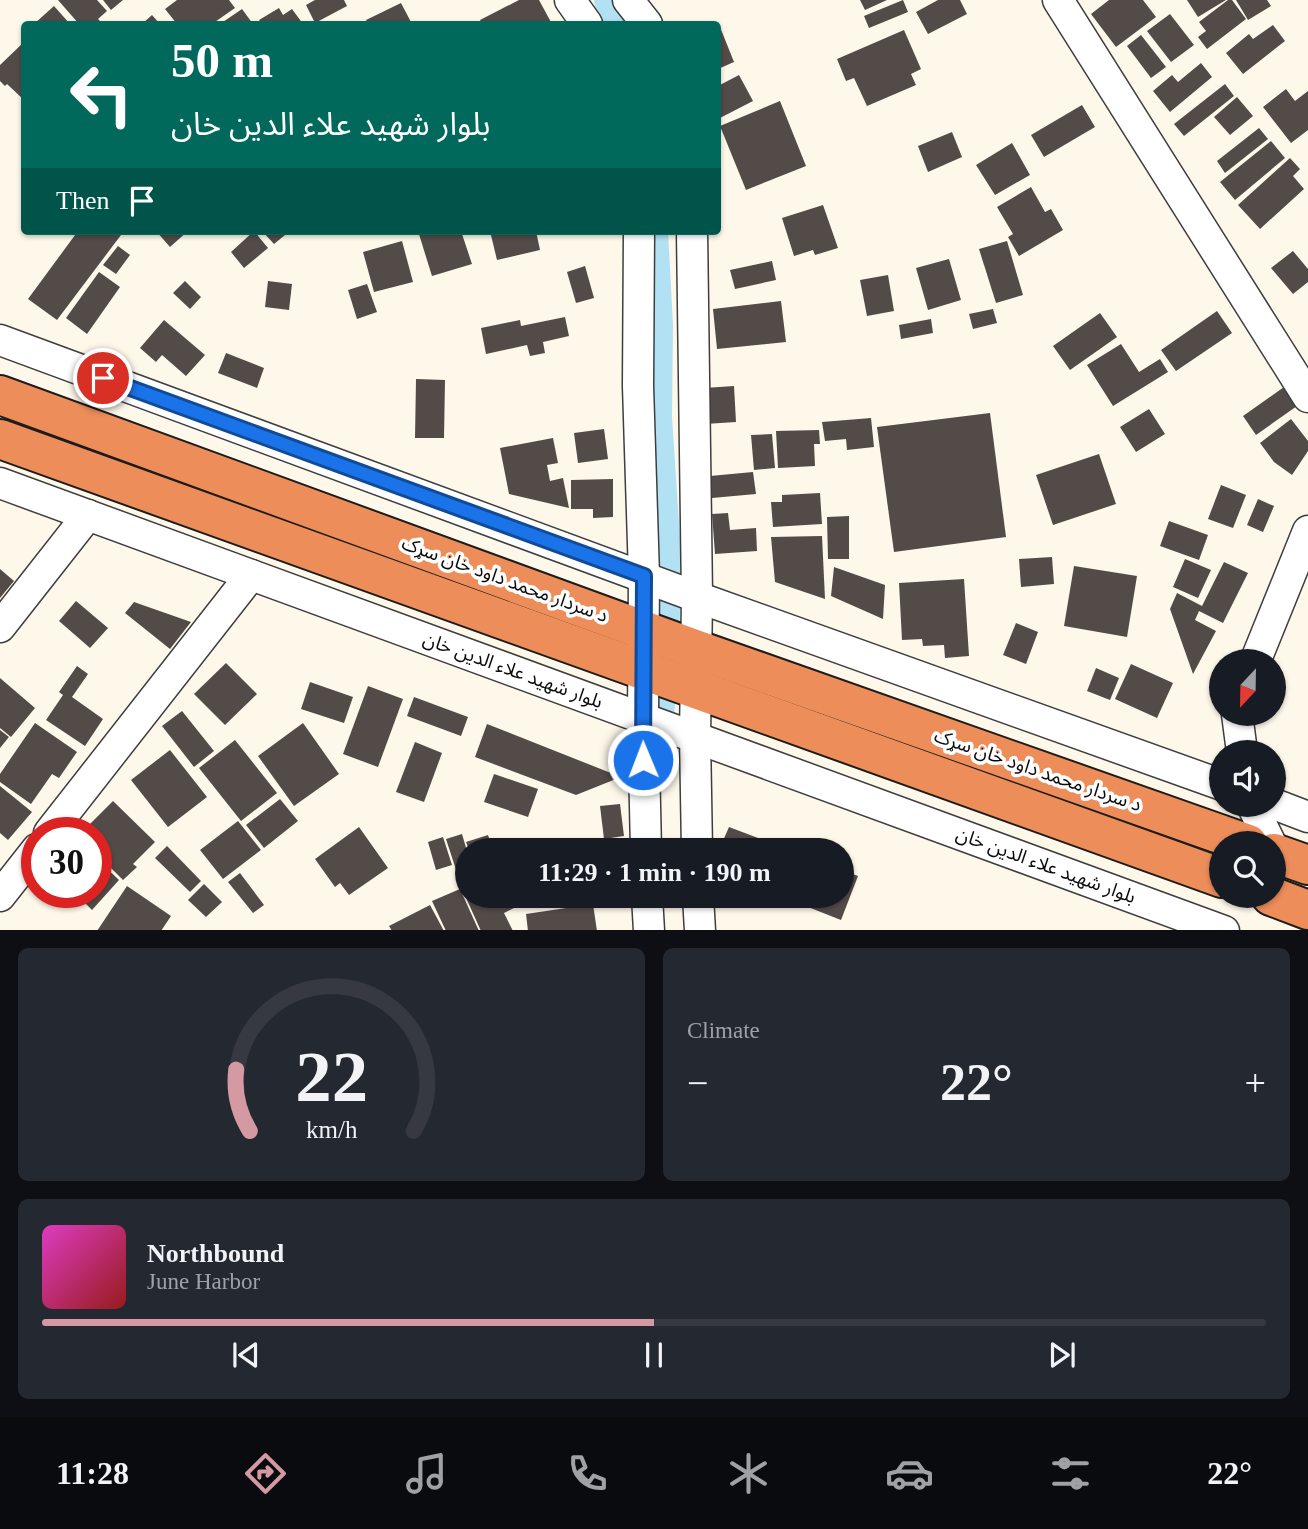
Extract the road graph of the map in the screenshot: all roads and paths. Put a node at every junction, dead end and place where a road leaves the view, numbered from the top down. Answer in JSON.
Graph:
{"nodes":[{"id":1,"x":570,"y":0,"type":"edge"},
{"id":2,"x":628,"y":0,"type":"edge"},
{"id":3,"x":1058,"y":0,"type":"edge"},
{"id":4,"x":585,"y":21,"type":"edge"},
{"id":5,"x":645,"y":21,"type":"edge"},
{"id":6,"x":639,"y":235,"type":"edge"},
{"id":7,"x":692,"y":235,"type":"edge"},
{"id":8,"x":0,"y":340,"type":"edge"},
{"id":9,"x":0,"y":395,"type":"edge"},
{"id":10,"x":1308,"y":397,"type":"edge"},
{"id":11,"x":0,"y":439,"type":"edge"},
{"id":12,"x":0,"y":483,"type":"edge"},
{"id":13,"x":88,"y":515,"type":"junction"},
{"id":14,"x":1308,"y":531,"type":"edge"},
{"id":15,"x":251,"y":575,"type":"junction"},
{"id":16,"x":644,"y":576,"type":"junction"},
{"id":17,"x":696,"y":597,"type":"junction"},
{"id":18,"x":0,"y":627,"type":"edge"},
{"id":19,"x":643,"y":629,"type":"junction"},
{"id":20,"x":695,"y":649,"type":"junction"},
{"id":21,"x":1260,"y":649,"type":"edge"},
{"id":22,"x":643,"y":671,"type":"junction"},
{"id":23,"x":695,"y":689,"type":"junction"},
{"id":24,"x":643,"y":718,"type":"junction"},
{"id":25,"x":695,"y":737,"type":"junction"},
{"id":26,"x":1209,"y":780,"type":"edge"},
{"id":27,"x":1286,"y":809,"type":"edge"},
{"id":28,"x":62,"y":817,"type":"edge"},
{"id":29,"x":1308,"y":817,"type":"edge"},
{"id":30,"x":1212,"y":831,"type":"edge"},
{"id":31,"x":646,"y":838,"type":"edge"},
{"id":32,"x":697,"y":838,"type":"edge"},
{"id":33,"x":21,"y":869,"type":"edge"},
{"id":34,"x":1209,"y":873,"type":"edge"},
{"id":35,"x":0,"y":896,"type":"edge"},
{"id":36,"x":1286,"y":902,"type":"edge"},
{"id":37,"x":648,"y":908,"type":"edge"},
{"id":38,"x":699,"y":908,"type":"edge"},
{"id":39,"x":1308,"y":910,"type":"edge"},
{"id":40,"x":649,"y":930,"type":"edge"},
{"id":41,"x":700,"y":930,"type":"edge"},
{"id":42,"x":1224,"y":930,"type":"edge"}],
"edges":[{"from":1,"to":4,"type":"street"},
{"from":2,"to":5,"type":"street"},
{"from":3,"to":10,"type":"street"},
{"from":6,"to":16,"type":"street"},
{"from":7,"to":17,"type":"street"},
{"from":8,"to":16,"type":"street"},
{"from":9,"to":19,"type":"highway","name":"د سردار محمد داود خان سړک"},
{"from":11,"to":22,"type":"highway","name":"د سردار محمد داود خان سړک"},
{"from":12,"to":13,"type":"street","name":"بلوار شهید علاء الدین خان"},
{"from":13,"to":15,"type":"street","name":"بلوار شهید علاء الدین خان"},
{"from":13,"to":18,"type":"street"},
{"from":14,"to":21,"type":"street"},
{"from":15,"to":24,"type":"street","name":"بلوار شهید علاء الدین خان"},
{"from":15,"to":28,"type":"street"},
{"from":16,"to":17,"type":"street"},
{"from":16,"to":19,"type":"street"},
{"from":17,"to":20,"type":"street"},
{"from":17,"to":26,"type":"street"},
{"from":19,"to":20,"type":"highway","name":"د سردار محمد داود خان سړک"},
{"from":19,"to":22,"type":"street"},
{"from":20,"to":23,"type":"street"},
{"from":20,"to":30,"type":"highway","name":"د سردار محمد داود خان سړک"},
{"from":22,"to":23,"type":"highway","name":"د سردار محمد داود خان سړک"},
{"from":22,"to":24,"type":"street"},
{"from":23,"to":25,"type":"street"},
{"from":23,"to":34,"type":"highway","name":"د سردار محمد داود خان سړک"},
{"from":24,"to":25,"type":"street","name":"بلوار شهید علاء الدین خان"},
{"from":24,"to":31,"type":"street"},
{"from":25,"to":32,"type":"street"},
{"from":25,"to":42,"type":"street","name":"بلوار شهید علاء الدین خان"},
{"from":27,"to":29,"type":"street"},
{"from":33,"to":35,"type":"street"},
{"from":36,"to":39,"type":"highway"},
{"from":37,"to":40,"type":"street"},
{"from":38,"to":41,"type":"street"}]}
